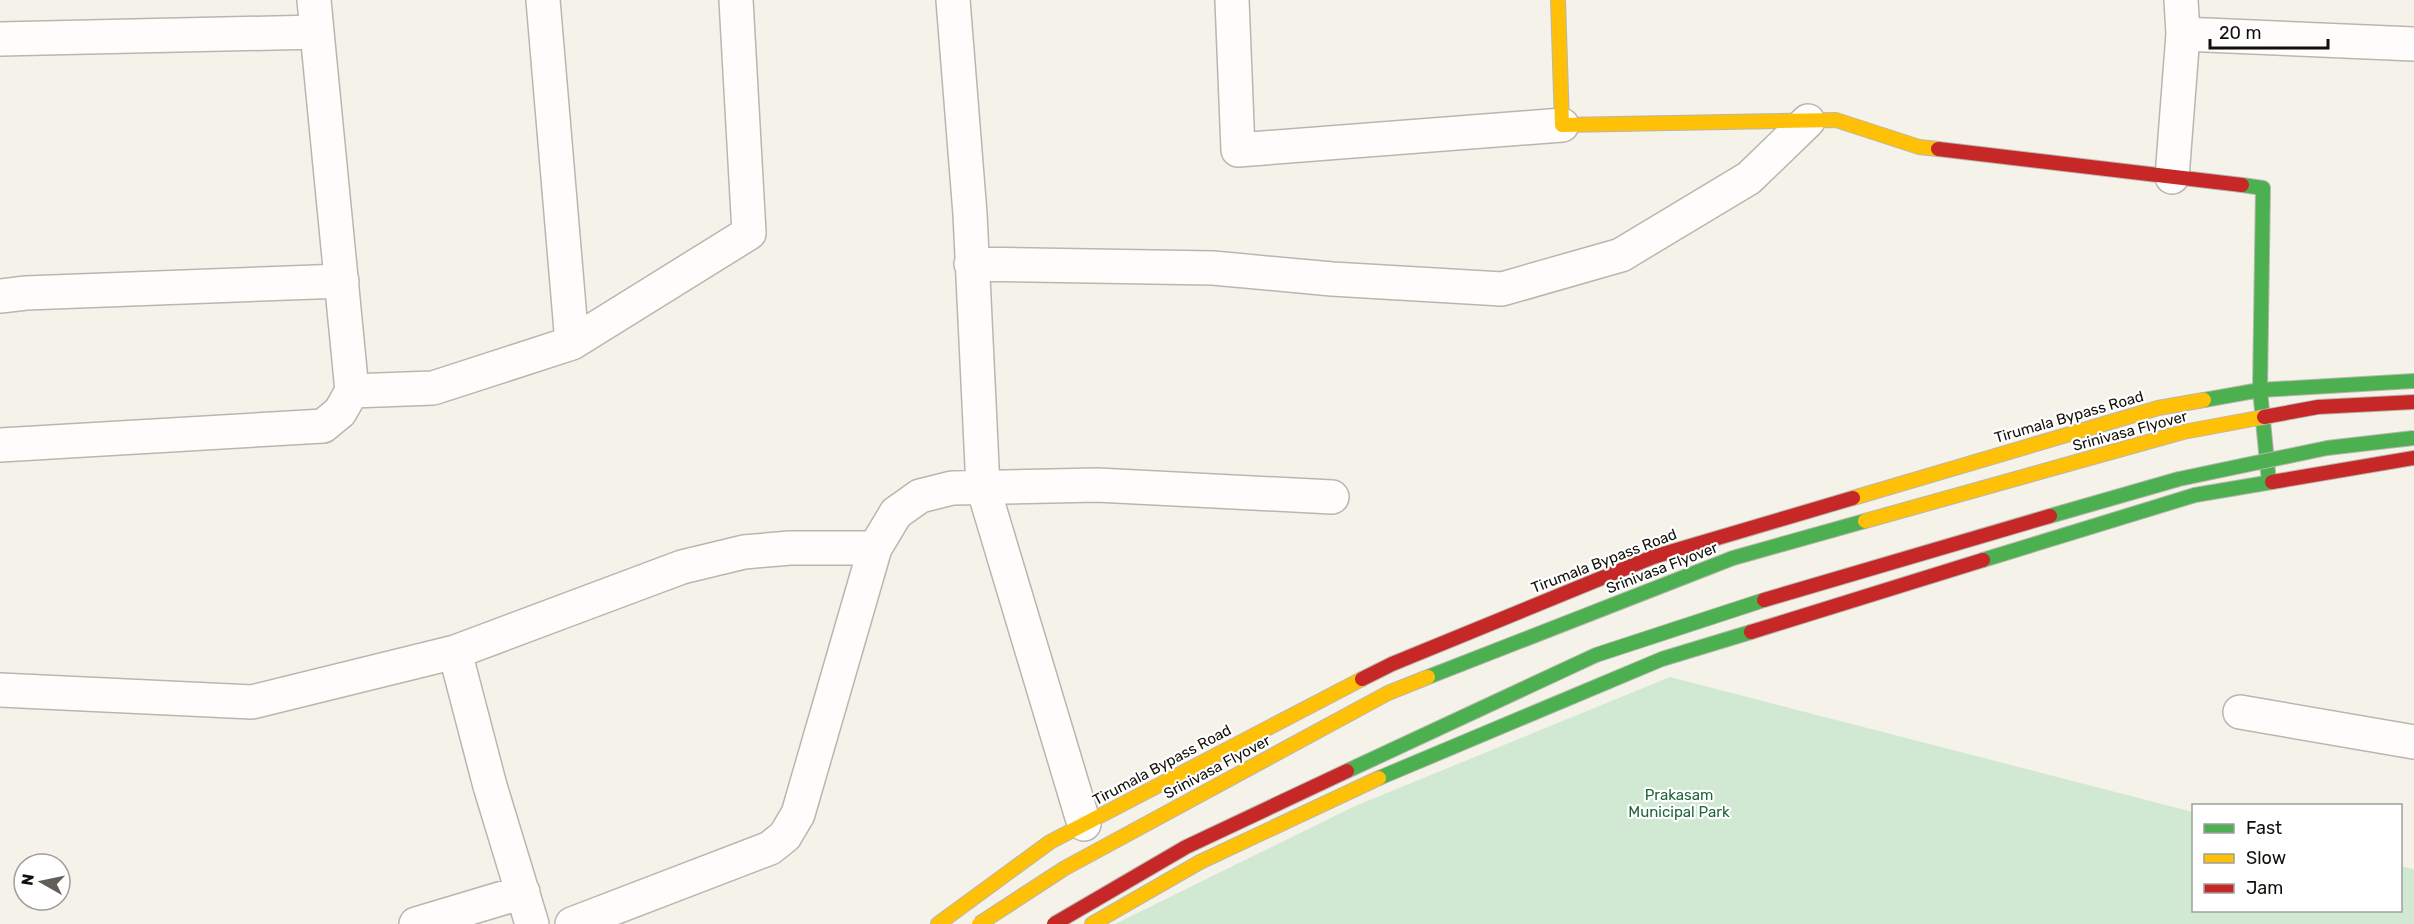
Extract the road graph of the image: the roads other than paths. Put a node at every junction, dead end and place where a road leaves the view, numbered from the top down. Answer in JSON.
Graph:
{"nodes":[{"id":1,"x":314,"y":0,"type":"edge"},
{"id":2,"x":543,"y":0,"type":"edge"},
{"id":3,"x":736,"y":0,"type":"edge"},
{"id":4,"x":953,"y":0,"type":"edge"},
{"id":5,"x":1232,"y":0,"type":"edge"},
{"id":6,"x":1558,"y":0,"type":"edge"},
{"id":7,"x":2181,"y":0,"type":"edge"},
{"id":8,"x":317,"y":32,"type":"junction"},
{"id":9,"x":2183,"y":34,"type":"junction"},
{"id":10,"x":0,"y":39,"type":"edge"},
{"id":11,"x":2414,"y":44,"type":"edge"},
{"id":12,"x":1808,"y":121,"type":"junction"},
{"id":13,"x":1562,"y":125,"type":"junction"},
{"id":14,"x":2172,"y":177,"type":"junction"},
{"id":15,"x":971,"y":264,"type":"junction"},
{"id":16,"x":342,"y":281,"type":"junction"},
{"id":17,"x":0,"y":296,"type":"edge"},
{"id":18,"x":572,"y":343,"type":"junction"},
{"id":19,"x":2414,"y":381,"type":"edge"},
{"id":20,"x":2260,"y":390,"type":"junction"},
{"id":21,"x":352,"y":391,"type":"junction"},
{"id":22,"x":2414,"y":402,"type":"edge"},
{"id":23,"x":2414,"y":438,"type":"edge"},
{"id":24,"x":0,"y":445,"type":"edge"},
{"id":25,"x":2414,"y":458,"type":"edge"},
{"id":26,"x":2269,"y":482,"type":"junction"},
{"id":27,"x":983,"y":487,"type":"junction"},
{"id":28,"x":1332,"y":497,"type":"dead end"},
{"id":29,"x":875,"y":548,"type":"junction"},
{"id":30,"x":455,"y":652,"type":"junction"},
{"id":31,"x":0,"y":690,"type":"edge"},
{"id":32,"x":2240,"y":712,"type":"dead end"},
{"id":33,"x":2414,"y":742,"type":"edge"},
{"id":34,"x":1084,"y":824,"type":"junction"},
{"id":35,"x":523,"y":892,"type":"junction"},
{"id":36,"x":416,"y":924,"type":"edge"},
{"id":37,"x":532,"y":924,"type":"edge"},
{"id":38,"x":572,"y":924,"type":"edge"},
{"id":39,"x":938,"y":924,"type":"edge"},
{"id":40,"x":979,"y":924,"type":"edge"},
{"id":41,"x":1054,"y":924,"type":"edge"},
{"id":42,"x":1092,"y":924,"type":"edge"}],
"edges":[{"from":1,"to":8,"type":"street"},
{"from":2,"to":18,"type":"street"},
{"from":3,"to":18,"type":"street"},
{"from":4,"to":15,"type":"street"},
{"from":5,"to":13,"type":"street"},
{"from":6,"to":13,"type":"street"},
{"from":7,"to":9,"type":"street"},
{"from":8,"to":10,"type":"street"},
{"from":8,"to":16,"type":"street"},
{"from":9,"to":11,"type":"street"},
{"from":9,"to":14,"type":"street"},
{"from":12,"to":13,"type":"street"},
{"from":12,"to":14,"type":"street"},
{"from":12,"to":15,"type":"street"},
{"from":14,"to":20,"type":"street"},
{"from":15,"to":27,"type":"street"},
{"from":16,"to":17,"type":"street"},
{"from":16,"to":21,"type":"street"},
{"from":18,"to":21,"type":"street"},
{"from":19,"to":20,"type":"street","name":"Tirumala Bypass Road"},
{"from":20,"to":26,"type":"street"},
{"from":20,"to":34,"type":"street","name":"Tirumala Bypass Road"},
{"from":21,"to":24,"type":"street"},
{"from":22,"to":40,"type":"street","name":"Srinivasa Flyover","bridge":true},
{"from":23,"to":41,"type":"street","bridge":true},
{"from":25,"to":26,"type":"street"},
{"from":26,"to":42,"type":"street"},
{"from":27,"to":28,"type":"street"},
{"from":27,"to":29,"type":"street"},
{"from":27,"to":34,"type":"street"},
{"from":29,"to":30,"type":"street"},
{"from":29,"to":38,"type":"street"},
{"from":30,"to":31,"type":"street"},
{"from":30,"to":35,"type":"street"},
{"from":32,"to":33,"type":"street"},
{"from":34,"to":39,"type":"street","name":"Tirumala Bypass Road"},
{"from":35,"to":36,"type":"street"},
{"from":35,"to":37,"type":"street"}]}
